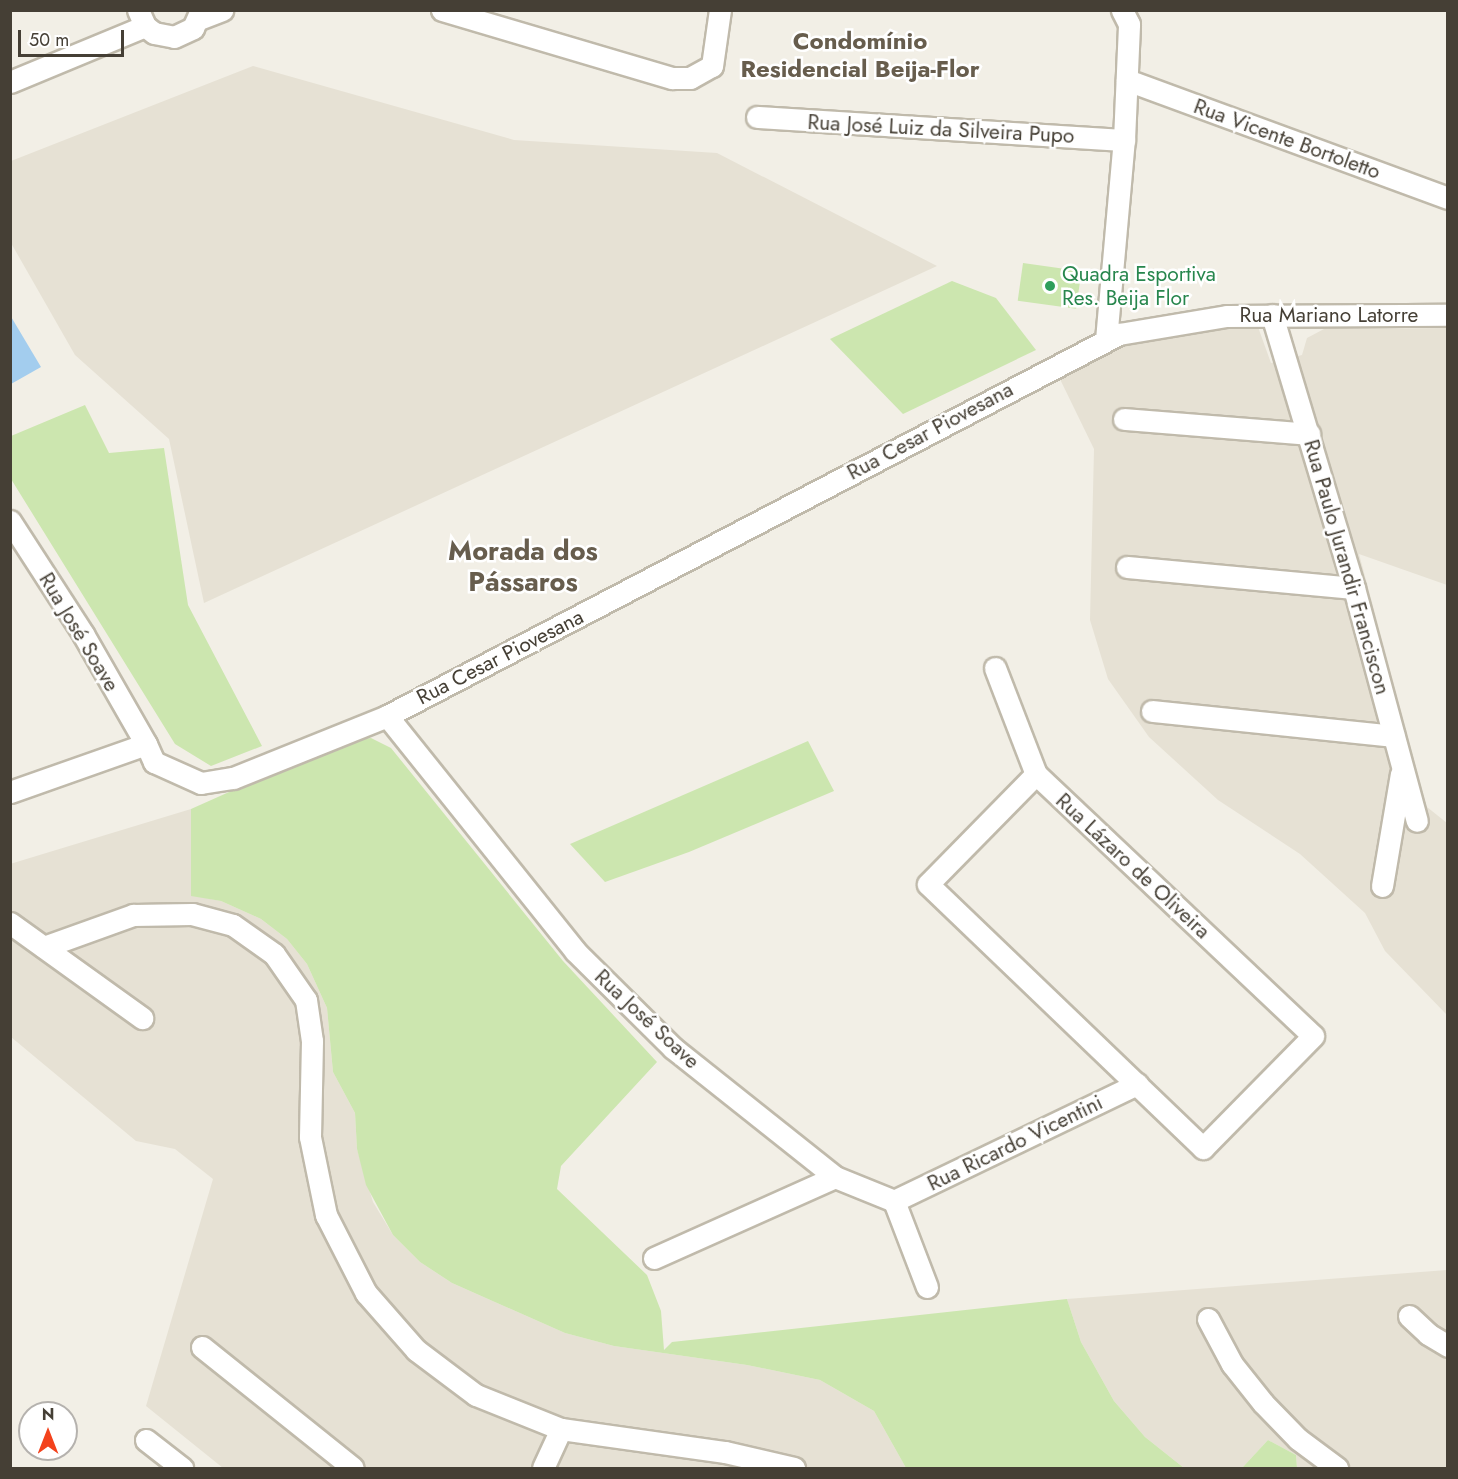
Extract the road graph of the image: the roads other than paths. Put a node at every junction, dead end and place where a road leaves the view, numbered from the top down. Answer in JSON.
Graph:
{"nodes":[{"id":1,"x":222,"y":10,"type":"edge"},
{"id":2,"x":442,"y":10,"type":"edge"},
{"id":3,"x":720,"y":10,"type":"edge"},
{"id":4,"x":1125,"y":13,"type":"edge"},
{"id":5,"x":200,"y":15,"type":"edge"},
{"id":6,"x":142,"y":18,"type":"edge"},
{"id":7,"x":1127,"y":80,"type":"junction"},
{"id":8,"x":10,"y":82,"type":"edge"},
{"id":9,"x":757,"y":117,"type":"dead end"},
{"id":10,"x":1124,"y":140,"type":"junction"},
{"id":11,"x":1448,"y":198,"type":"edge"},
{"id":12,"x":1272,"y":315,"type":"junction"},
{"id":13,"x":1448,"y":315,"type":"edge"},
{"id":14,"x":1106,"y":340,"type":"junction"},
{"id":15,"x":1124,"y":419,"type":"dead end"},
{"id":16,"x":1309,"y":434,"type":"junction"},
{"id":17,"x":10,"y":521,"type":"edge"},
{"id":18,"x":1127,"y":567,"type":"dead end"},
{"id":19,"x":1354,"y":588,"type":"junction"},
{"id":20,"x":995,"y":668,"type":"dead end"},
{"id":21,"x":1152,"y":711,"type":"dead end"},
{"id":22,"x":387,"y":716,"type":"junction"},
{"id":23,"x":1394,"y":736,"type":"junction"},
{"id":24,"x":146,"y":744,"type":"junction"},
{"id":25,"x":1402,"y":768,"type":"junction"},
{"id":26,"x":1036,"y":774,"type":"junction"},
{"id":27,"x":10,"y":792,"type":"edge"},
{"id":28,"x":1417,"y":821,"type":"dead end"},
{"id":29,"x":1382,"y":886,"type":"dead end"},
{"id":30,"x":10,"y":923,"type":"edge"},
{"id":31,"x":44,"y":947,"type":"junction"},
{"id":32,"x":142,"y":1018,"type":"dead end"},
{"id":33,"x":1137,"y":1084,"type":"junction"},
{"id":34,"x":835,"y":1177,"type":"junction"},
{"id":35,"x":894,"y":1201,"type":"junction"},
{"id":36,"x":654,"y":1258,"type":"dead end"},
{"id":37,"x":927,"y":1287,"type":"dead end"},
{"id":38,"x":1409,"y":1316,"type":"dead end"},
{"id":39,"x":1208,"y":1319,"type":"dead end"},
{"id":40,"x":1448,"y":1346,"type":"edge"},
{"id":41,"x":202,"y":1347,"type":"dead end"},
{"id":42,"x":561,"y":1429,"type":"junction"},
{"id":43,"x":146,"y":1440,"type":"dead end"},
{"id":44,"x":182,"y":1468,"type":"edge"},
{"id":45,"x":353,"y":1468,"type":"edge"},
{"id":46,"x":543,"y":1468,"type":"edge"},
{"id":47,"x":794,"y":1468,"type":"edge"},
{"id":48,"x":1337,"y":1468,"type":"edge"}],
"edges":[{"from":1,"to":5,"type":"street"},
{"from":2,"to":3,"type":"street"},
{"from":4,"to":7,"type":"street"},
{"from":5,"to":6,"type":"street"},
{"from":6,"to":8,"type":"street"},
{"from":7,"to":10,"type":"street"},
{"from":7,"to":11,"type":"street","name":"Rua Vicente Bortoletto"},
{"from":9,"to":10,"type":"street","name":"Rua José Luiz da Silveira Pupo"},
{"from":10,"to":14,"type":"street"},
{"from":12,"to":13,"type":"street","name":"Rua Mariano Latorre"},
{"from":12,"to":14,"type":"street","name":"Rua Mariano Latorre"},
{"from":12,"to":16,"type":"street","name":"Rua Paulo Jurandir Franciscon"},
{"from":14,"to":22,"type":"street","name":"Rua Cesar Piovesana"},
{"from":15,"to":16,"type":"street"},
{"from":16,"to":19,"type":"street","name":"Rua Paulo Jurandir Franciscon"},
{"from":17,"to":24,"type":"street","name":"Rua José Soave"},
{"from":18,"to":19,"type":"street"},
{"from":19,"to":23,"type":"street","name":"Rua Paulo Jurandir Franciscon"},
{"from":20,"to":26,"type":"street","name":"Rua Lázaro de Oliveira"},
{"from":21,"to":23,"type":"street"},
{"from":22,"to":24,"type":"street","name":"Rua Cesar Piovesana"},
{"from":22,"to":34,"type":"street","name":"Rua José Soave"},
{"from":23,"to":25,"type":"street","name":"Rua Paulo Jurandir Franciscon"},
{"from":24,"to":27,"type":"street"},
{"from":25,"to":28,"type":"street","name":"Rua Paulo Jurandir Franciscon"},
{"from":25,"to":29,"type":"street"},
{"from":26,"to":33,"type":"street"},
{"from":26,"to":33,"type":"street","name":"Rua Lázaro de Oliveira"},
{"from":30,"to":31,"type":"street"},
{"from":31,"to":32,"type":"street"},
{"from":31,"to":42,"type":"street"},
{"from":33,"to":35,"type":"street","name":"Rua Ricardo Vicentini"},
{"from":34,"to":35,"type":"street","name":"Rua José Soave"},
{"from":34,"to":36,"type":"street"},
{"from":35,"to":37,"type":"street"},
{"from":38,"to":40,"type":"street"},
{"from":39,"to":48,"type":"street"},
{"from":41,"to":45,"type":"street"},
{"from":42,"to":46,"type":"street"},
{"from":42,"to":47,"type":"street"},
{"from":43,"to":44,"type":"street"}]}
